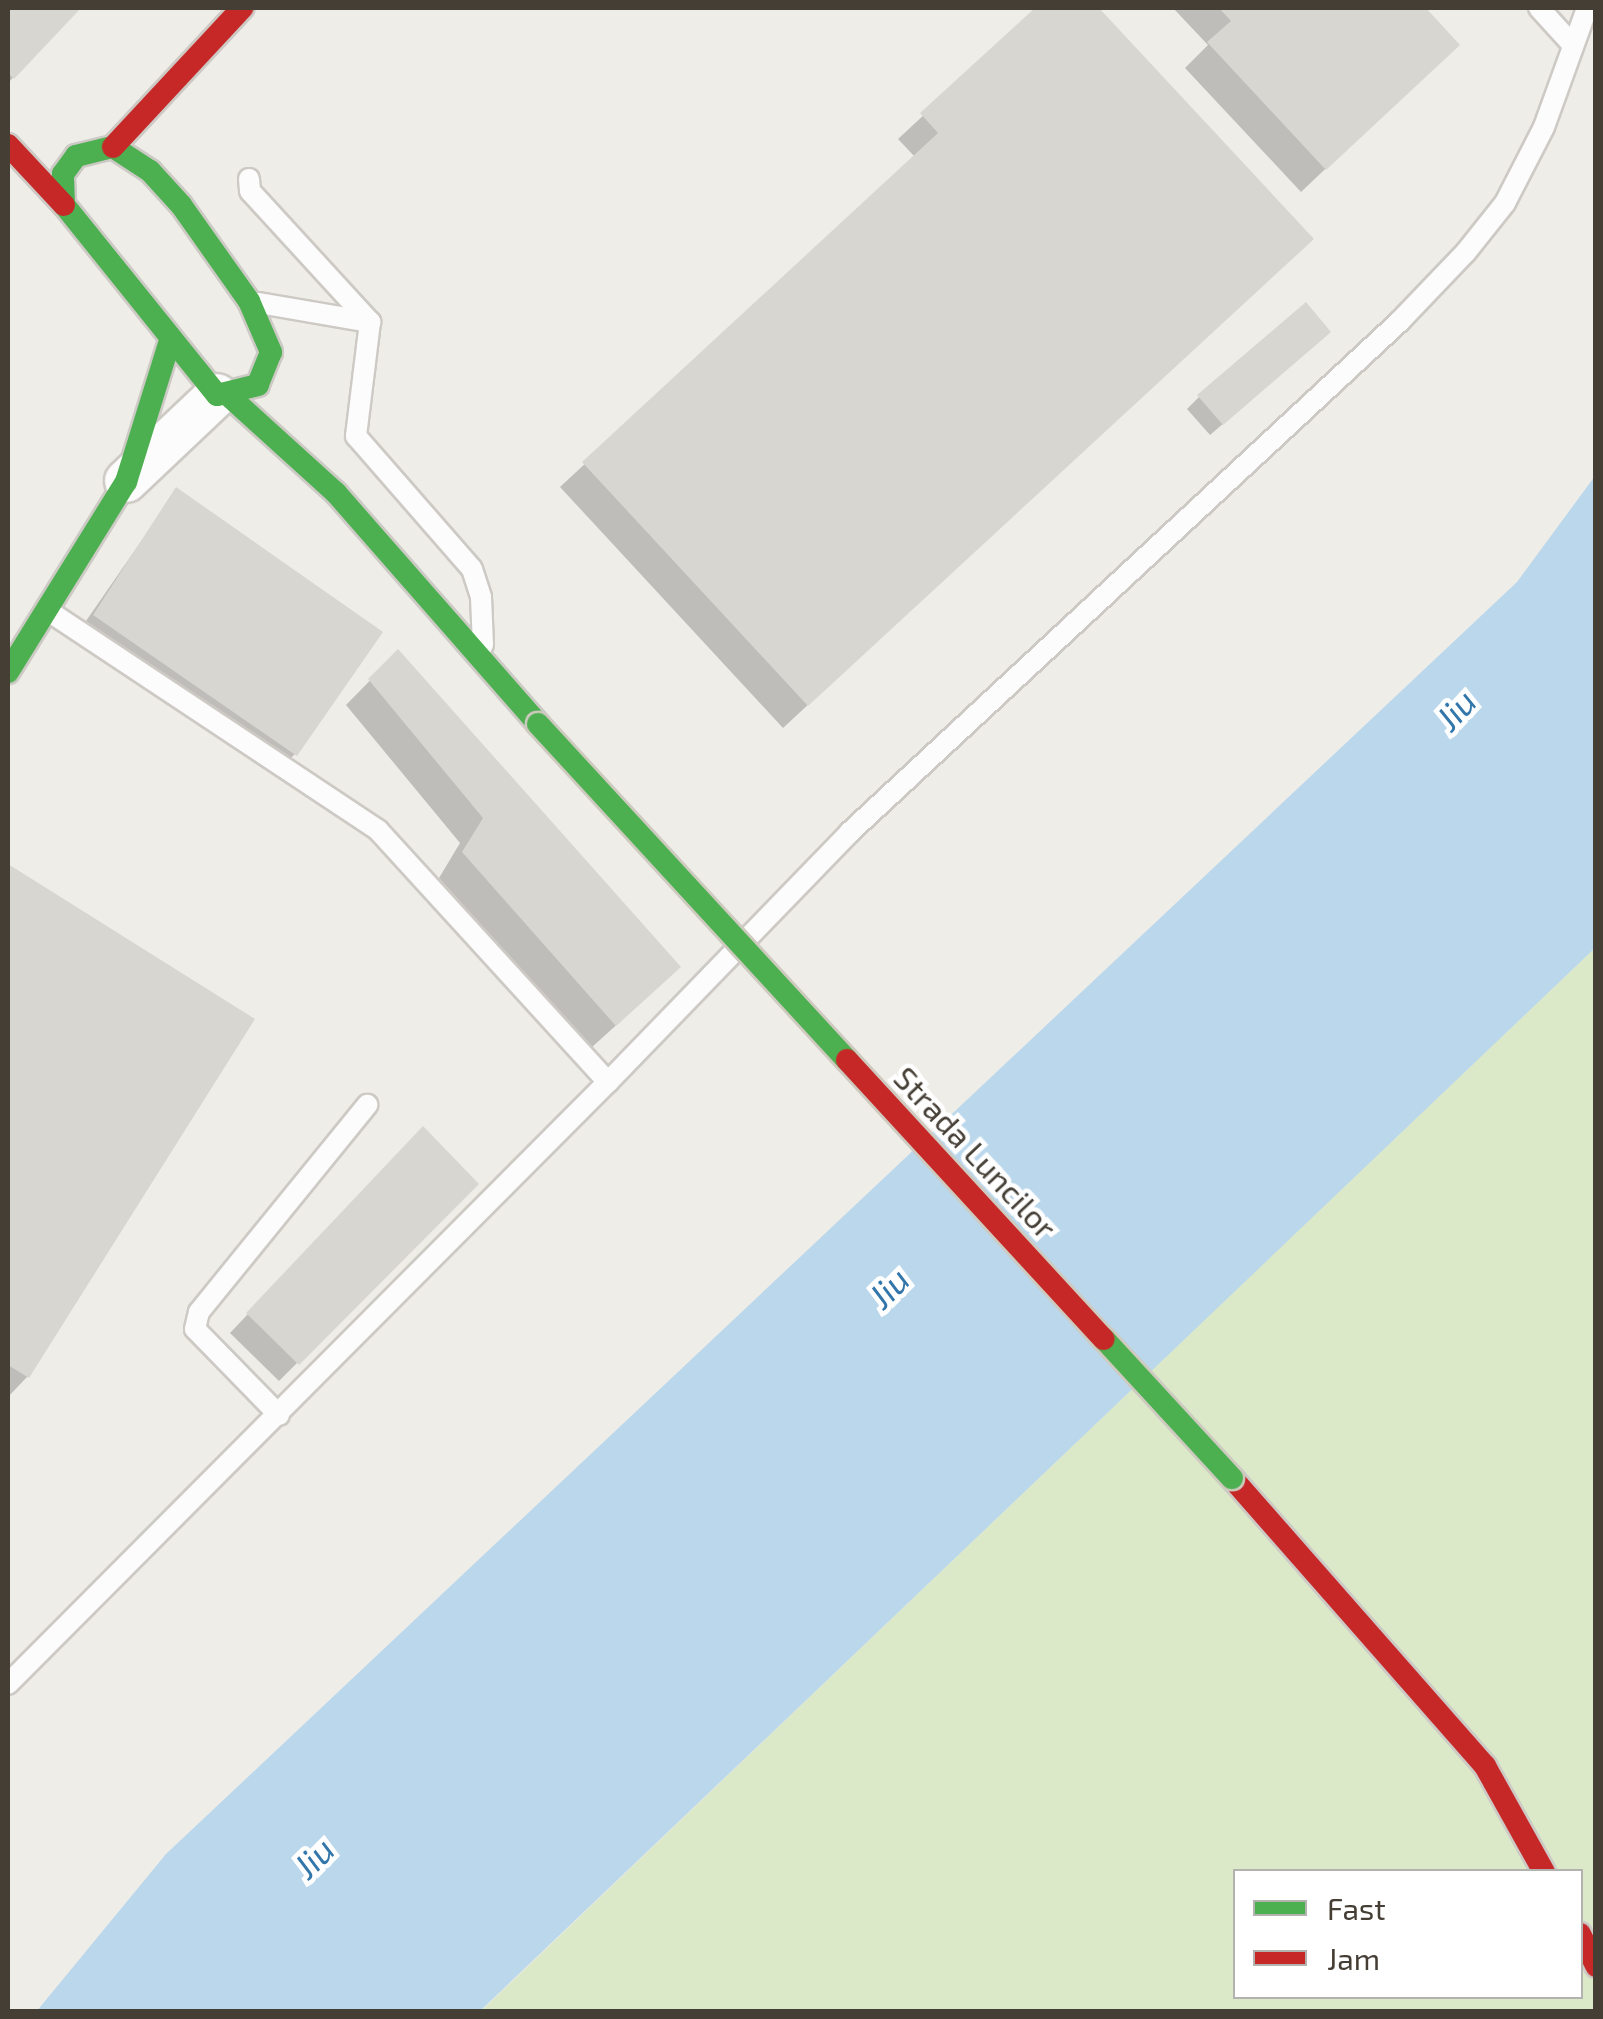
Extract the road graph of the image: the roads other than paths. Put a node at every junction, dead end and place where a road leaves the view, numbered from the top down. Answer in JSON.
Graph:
{"nodes":[{"id":1,"x":242,"y":8,"type":"edge"},
{"id":2,"x":1539,"y":8,"type":"edge"},
{"id":3,"x":1587,"y":8,"type":"edge"},
{"id":4,"x":1571,"y":43,"type":"junction"},
{"id":5,"x":191,"y":62,"type":"junction"},
{"id":6,"x":180,"y":110,"type":"dead end"},
{"id":7,"x":8,"y":122,"type":"edge"},
{"id":8,"x":8,"y":145,"type":"edge"},
{"id":9,"x":113,"y":147,"type":"junction"},
{"id":10,"x":58,"y":148,"type":"junction"},
{"id":11,"x":170,"y":154,"type":"dead end"},
{"id":12,"x":249,"y":180,"type":"dead end"},
{"id":13,"x":64,"y":205,"type":"junction"},
{"id":14,"x":180,"y":205,"type":"junction"},
{"id":15,"x":249,"y":302,"type":"junction"},
{"id":16,"x":370,"y":322,"type":"junction"},
{"id":17,"x":169,"y":344,"type":"junction"},
{"id":18,"x":271,"y":352,"type":"junction"},
{"id":19,"x":288,"y":387,"type":"dead end"},
{"id":20,"x":223,"y":395,"type":"junction"},
{"id":21,"x":312,"y":440,"type":"dead end"},
{"id":22,"x":126,"y":482,"type":"junction"},
{"id":23,"x":336,"y":493,"type":"junction"},
{"id":24,"x":47,"y":611,"type":"junction"},
{"id":25,"x":483,"y":662,"type":"junction"},
{"id":26,"x":8,"y":672,"type":"edge"},
{"id":27,"x":608,"y":1082,"type":"junction"},
{"id":28,"x":367,"y":1104,"type":"dead end"},
{"id":29,"x":279,"y":1415,"type":"junction"},
{"id":30,"x":8,"y":1684,"type":"edge"},
{"id":31,"x":1542,"y":1869,"type":"edge"},
{"id":32,"x":1583,"y":1940,"type":"edge"},
{"id":33,"x":1596,"y":1966,"type":"edge"}],
"edges":[{"from":1,"to":5,"type":"main road"},
{"from":2,"to":4,"type":"lane"},
{"from":3,"to":4,"type":"lane"},
{"from":4,"to":27,"type":"lane"},
{"from":5,"to":6,"type":"main road"},
{"from":5,"to":9,"type":"main road"},
{"from":7,"to":10,"type":"main road"},
{"from":8,"to":13,"type":"main road"},
{"from":9,"to":10,"type":"main road"},
{"from":9,"to":14,"type":"main road"},
{"from":10,"to":13,"type":"main road"},
{"from":11,"to":14,"type":"main road"},
{"from":12,"to":16,"type":"lane"},
{"from":13,"to":17,"type":"main road","name":"Strada Luncilor"},
{"from":14,"to":15,"type":"main road"},
{"from":15,"to":16,"type":"lane"},
{"from":15,"to":18,"type":"main road"},
{"from":16,"to":25,"type":"lane"},
{"from":17,"to":20,"type":"main road","name":"Strada Luncilor"},
{"from":17,"to":22,"type":"main road"},
{"from":18,"to":19,"type":"main road"},
{"from":18,"to":20,"type":"main road"},
{"from":20,"to":22,"type":"street"},
{"from":20,"to":23,"type":"main road","name":"Strada Luncilor"},
{"from":21,"to":23,"type":"main road","name":"Strada Luncilor"},
{"from":22,"to":24,"type":"main road"},
{"from":23,"to":25,"type":"main road","name":"Strada Luncilor"},
{"from":24,"to":26,"type":"main road"},
{"from":24,"to":27,"type":"lane"},
{"from":25,"to":31,"type":"main road","name":"Strada Luncilor","bridge":true},
{"from":27,"to":29,"type":"lane"},
{"from":28,"to":29,"type":"lane"},
{"from":29,"to":30,"type":"lane"},
{"from":32,"to":33,"type":"main road"}]}
